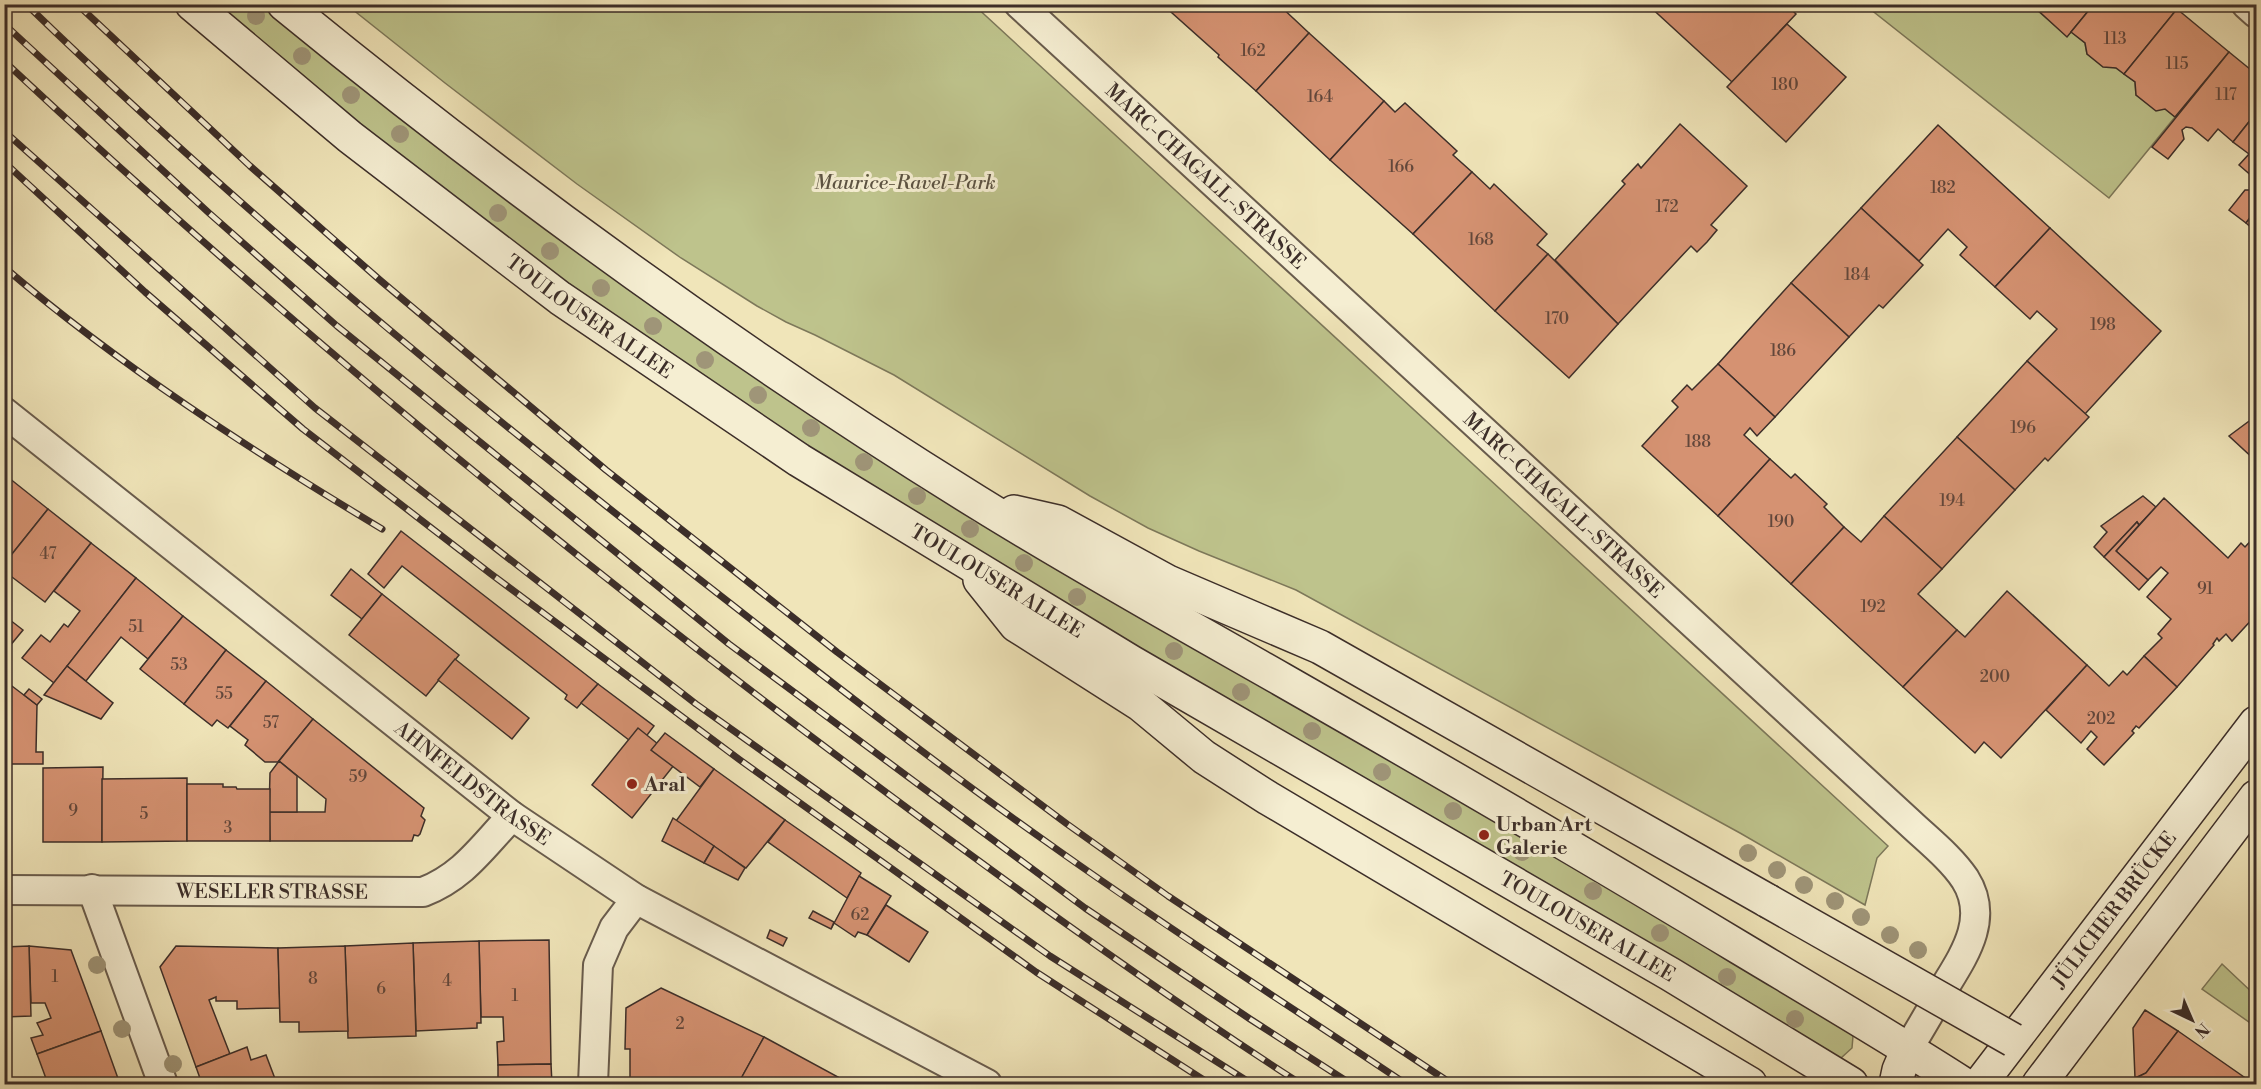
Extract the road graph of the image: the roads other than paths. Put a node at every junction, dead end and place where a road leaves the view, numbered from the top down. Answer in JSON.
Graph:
{"nodes":[{"id":1,"x":192,"y":4,"type":"edge"},
{"id":2,"x":284,"y":4,"type":"edge"},
{"id":3,"x":1019,"y":4,"type":"edge"},
{"id":4,"x":2246,"y":4,"type":"edge"},
{"id":5,"x":2256,"y":13,"type":"edge"},
{"id":6,"x":4,"y":412,"type":"edge"},
{"id":7,"x":978,"y":503,"type":"junction"},
{"id":8,"x":966,"y":563,"type":"junction"},
{"id":9,"x":2252,"y":728,"type":"edge"},
{"id":10,"x":2256,"y":797,"type":"edge"},
{"id":11,"x":512,"y":816,"type":"junction"},
{"id":12,"x":92,"y":889,"type":"junction"},
{"id":13,"x":4,"y":890,"type":"edge"},
{"id":14,"x":636,"y":899,"type":"junction"},
{"id":15,"x":2013,"y":1040,"type":"junction"},
{"id":16,"x":1908,"y":1049,"type":"junction"},
{"id":17,"x":163,"y":1084,"type":"edge"},
{"id":18,"x":593,"y":1084,"type":"edge"},
{"id":19,"x":987,"y":1084,"type":"edge"},
{"id":20,"x":1750,"y":1084,"type":"edge"},
{"id":21,"x":1851,"y":1084,"type":"edge"},
{"id":22,"x":1896,"y":1084,"type":"edge"},
{"id":23,"x":1963,"y":1084,"type":"edge"},
{"id":24,"x":1980,"y":1084,"type":"edge"},
{"id":25,"x":2039,"y":1084,"type":"edge"}],
"edges":[{"from":1,"to":8,"type":"main road","name":"TOULOUSER ALLEE"},
{"from":2,"to":7,"type":"main road"},
{"from":3,"to":16,"type":"street","name":"MARC-CHAGALL-STRASSE"},
{"from":4,"to":5,"type":"street"},
{"from":6,"to":11,"type":"street","name":"AHNFELDSTRASSE"},
{"from":7,"to":15,"type":"main road","bridge":true},
{"from":7,"to":16,"type":"main road"},
{"from":8,"to":20,"type":"main road"},
{"from":8,"to":21,"type":"main road","name":"TOULOUSER ALLEE"},
{"from":9,"to":15,"type":"main road","name":"JÜLICHER BRÜCKE"},
{"from":10,"to":25,"type":"main road"},
{"from":11,"to":12,"type":"street","name":"WESELER STRASSE"},
{"from":11,"to":14,"type":"street","name":"AHNFELDSTRASSE"},
{"from":12,"to":13,"type":"street","name":"WESELER STRASSE"},
{"from":12,"to":17,"type":"street"},
{"from":14,"to":18,"type":"street"},
{"from":14,"to":19,"type":"street","name":"AHNFELDSTRASSE"},
{"from":15,"to":24,"type":"main road","name":"JÜLICHER BRÜCKE"},
{"from":16,"to":22,"type":"main road"},
{"from":16,"to":23,"type":"main road"}]}
